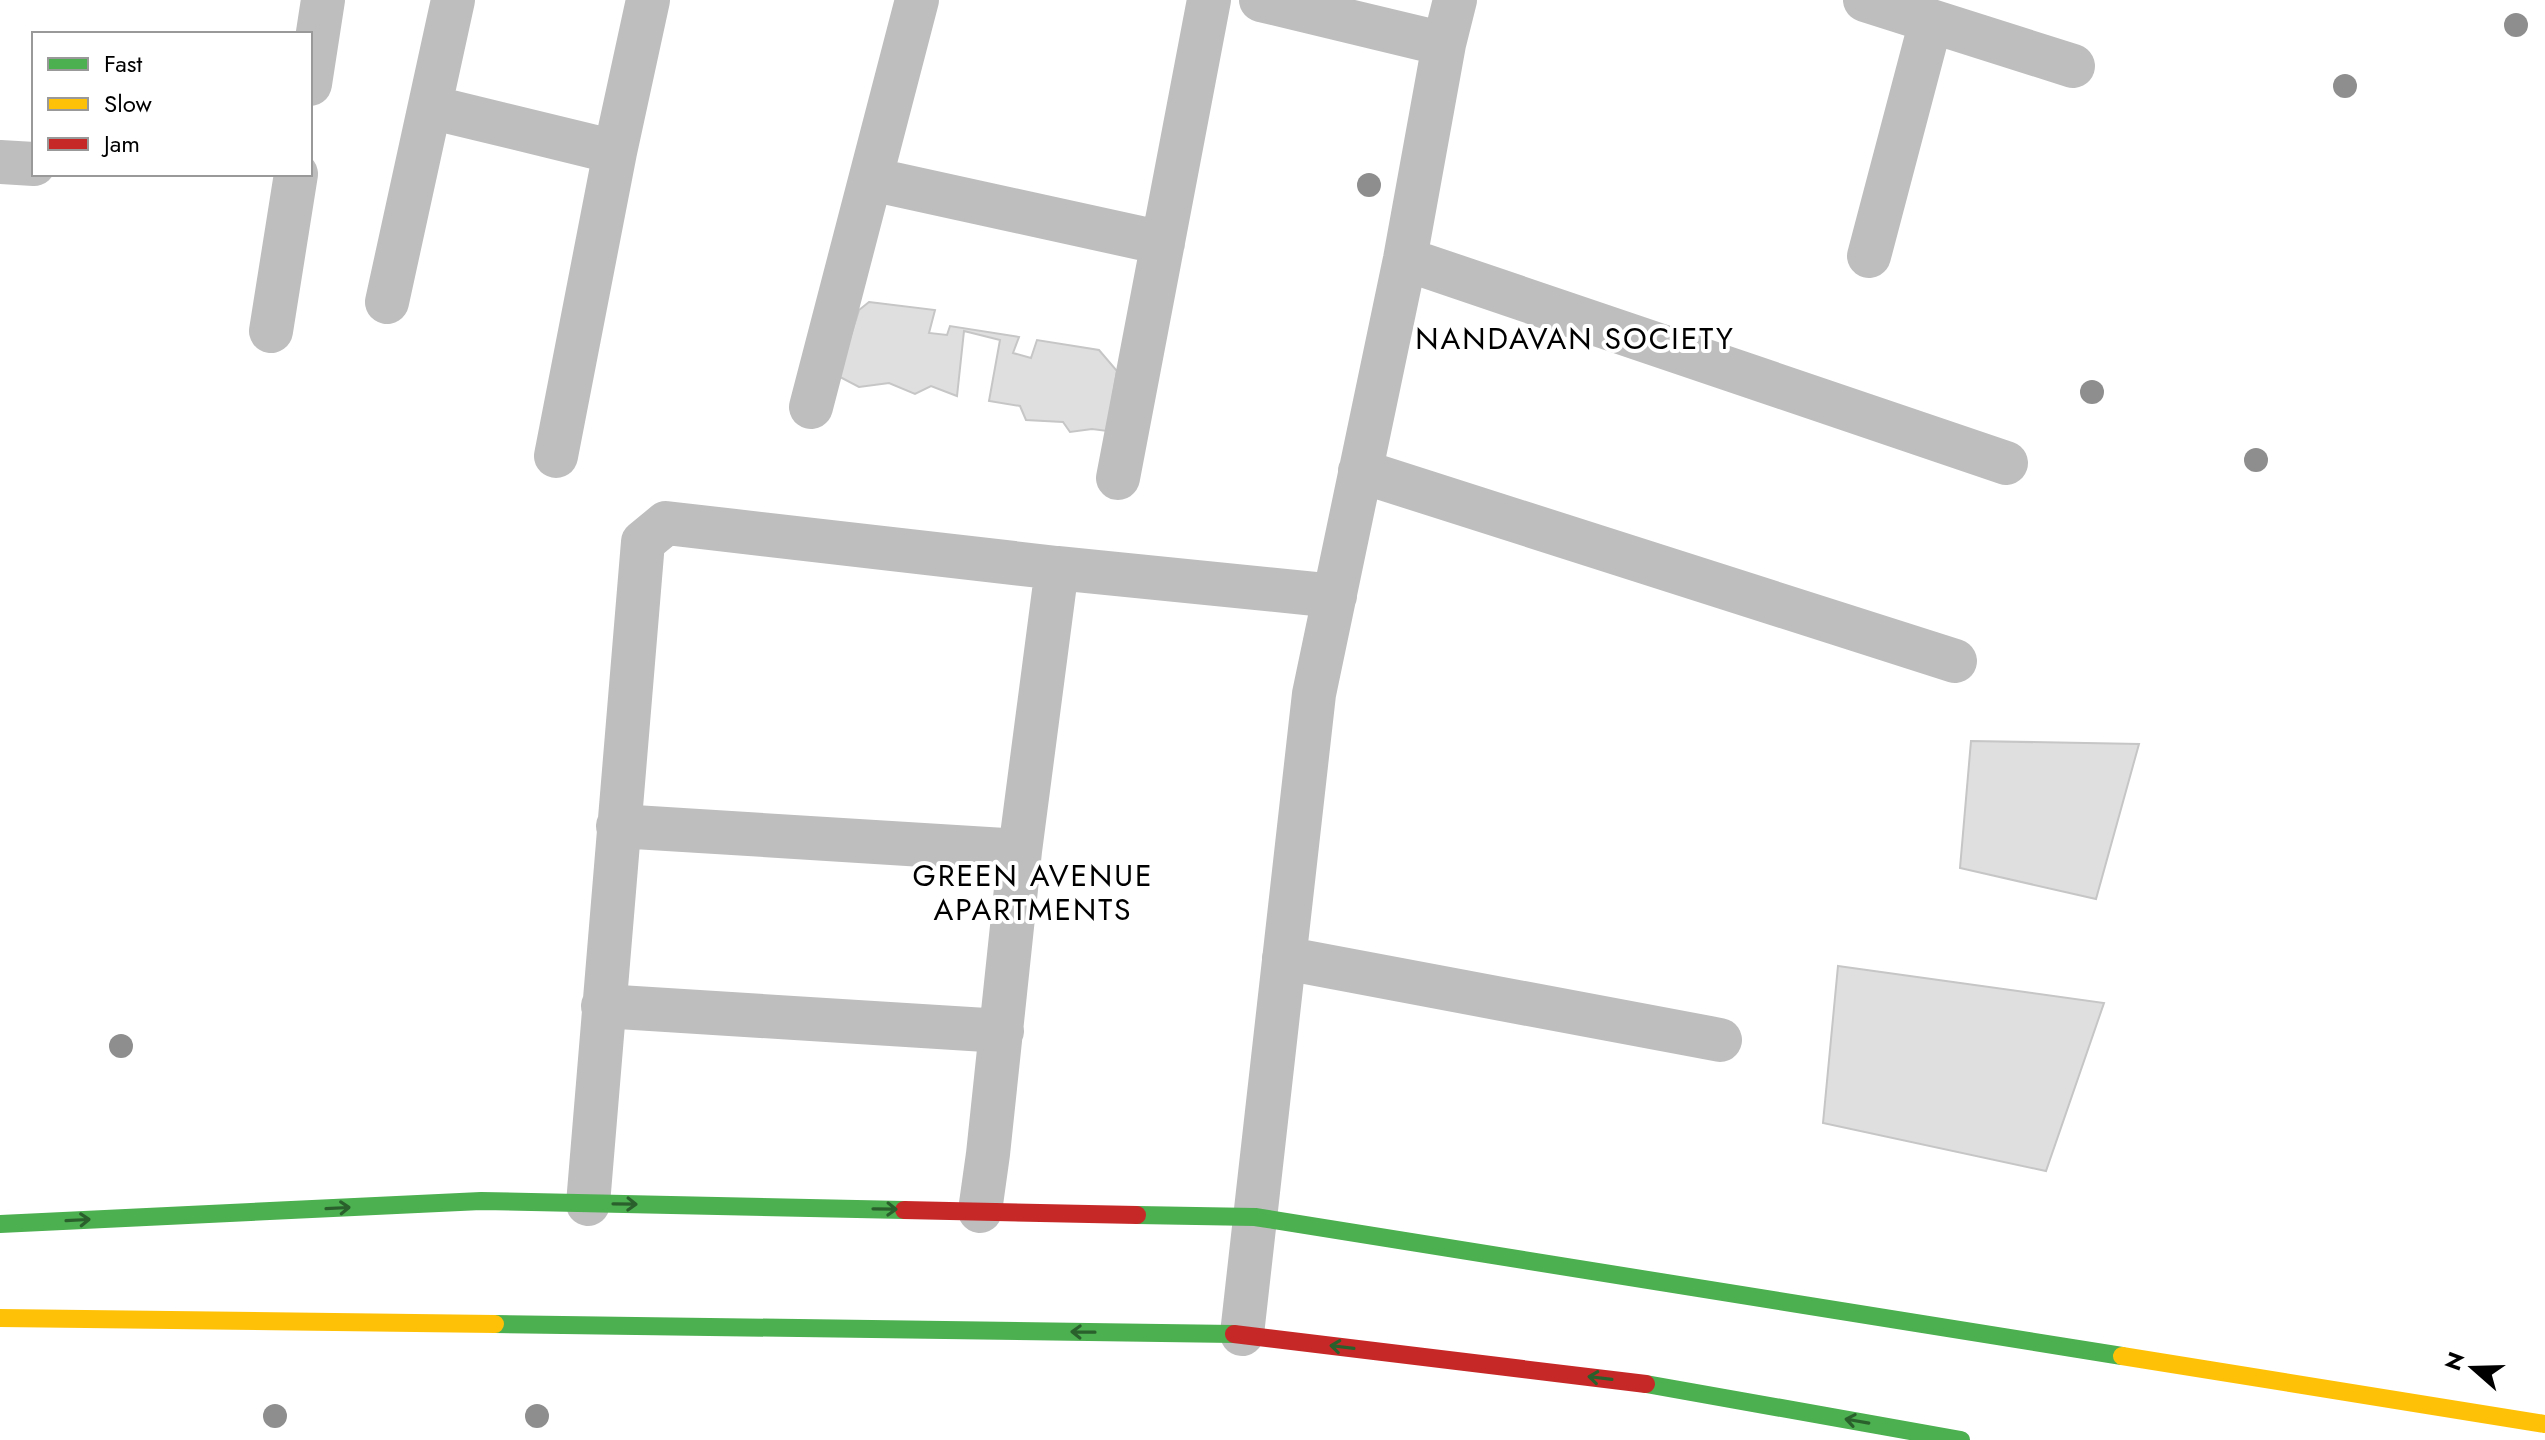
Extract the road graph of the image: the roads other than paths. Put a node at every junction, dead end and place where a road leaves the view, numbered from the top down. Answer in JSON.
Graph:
{"nodes":[{"id":1,"x":323,"y":0,"type":"edge"},
{"id":2,"x":453,"y":0,"type":"edge"},
{"id":3,"x":648,"y":0,"type":"edge"},
{"id":4,"x":917,"y":0,"type":"edge"},
{"id":5,"x":1209,"y":0,"type":"edge"},
{"id":6,"x":1261,"y":0,"type":"edge"},
{"id":7,"x":1455,"y":0,"type":"edge"},
{"id":8,"x":1878,"y":2,"type":"edge"},
{"id":9,"x":1931,"y":21,"type":"junction"},
{"id":10,"x":1444,"y":44,"type":"junction"},
{"id":11,"x":2073,"y":66,"type":"dead end"},
{"id":12,"x":312,"y":71,"type":"edge"},
{"id":13,"x":430,"y":107,"type":"junction"},
{"id":14,"x":615,"y":152,"type":"junction"},
{"id":15,"x":0,"y":162,"type":"edge"},
{"id":16,"x":32,"y":164,"type":"edge"},
{"id":17,"x":296,"y":176,"type":"edge"},
{"id":18,"x":871,"y":179,"type":"junction"},
{"id":19,"x":1163,"y":243,"type":"junction"},
{"id":20,"x":1869,"y":256,"type":"dead end"},
{"id":21,"x":1405,"y":259,"type":"junction"},
{"id":22,"x":387,"y":302,"type":"dead end"},
{"id":23,"x":271,"y":331,"type":"dead end"},
{"id":24,"x":811,"y":407,"type":"dead end"},
{"id":25,"x":556,"y":456,"type":"dead end"},
{"id":26,"x":2006,"y":463,"type":"dead end"},
{"id":27,"x":1360,"y":471,"type":"junction"},
{"id":28,"x":1118,"y":478,"type":"dead end"},
{"id":29,"x":1057,"y":568,"type":"junction"},
{"id":30,"x":1335,"y":596,"type":"junction"},
{"id":31,"x":1955,"y":661,"type":"dead end"},
{"id":32,"x":618,"y":826,"type":"junction"},
{"id":33,"x":1020,"y":851,"type":"junction"},
{"id":34,"x":1284,"y":958,"type":"junction"},
{"id":35,"x":603,"y":1006,"type":"junction"},
{"id":36,"x":1002,"y":1031,"type":"junction"},
{"id":37,"x":1720,"y":1040,"type":"dead end"},
{"id":38,"x":588,"y":1204,"type":"junction"},
{"id":39,"x":980,"y":1211,"type":"junction"},
{"id":40,"x":1255,"y":1217,"type":"junction"},
{"id":41,"x":0,"y":1224,"type":"edge"},
{"id":42,"x":0,"y":1318,"type":"edge"},
{"id":43,"x":1242,"y":1334,"type":"junction"},
{"id":44,"x":2545,"y":1424,"type":"edge"},
{"id":45,"x":1961,"y":1440,"type":"edge"}],
"edges":[{"from":1,"to":12,"type":"street"},
{"from":2,"to":13,"type":"street"},
{"from":3,"to":14,"type":"street"},
{"from":4,"to":18,"type":"street"},
{"from":5,"to":19,"type":"street"},
{"from":6,"to":10,"type":"street"},
{"from":7,"to":10,"type":"street"},
{"from":8,"to":9,"type":"street"},
{"from":9,"to":11,"type":"street"},
{"from":9,"to":20,"type":"street"},
{"from":10,"to":21,"type":"street"},
{"from":13,"to":14,"type":"street"},
{"from":13,"to":22,"type":"street"},
{"from":14,"to":25,"type":"street"},
{"from":15,"to":16,"type":"street"},
{"from":17,"to":23,"type":"street"},
{"from":18,"to":19,"type":"street"},
{"from":18,"to":24,"type":"street"},
{"from":19,"to":28,"type":"street"},
{"from":21,"to":26,"type":"street"},
{"from":21,"to":27,"type":"street"},
{"from":27,"to":30,"type":"street"},
{"from":27,"to":31,"type":"street"},
{"from":29,"to":30,"type":"street"},
{"from":29,"to":32,"type":"street"},
{"from":29,"to":33,"type":"street"},
{"from":30,"to":34,"type":"street"},
{"from":32,"to":33,"type":"street"},
{"from":32,"to":35,"type":"street"},
{"from":33,"to":36,"type":"street"},
{"from":34,"to":37,"type":"street"},
{"from":34,"to":40,"type":"street"},
{"from":35,"to":36,"type":"street"},
{"from":35,"to":38,"type":"street"},
{"from":36,"to":39,"type":"street"},
{"from":38,"to":39,"type":"street","one_way":true},
{"from":41,"to":38,"type":"street","one_way":true},
{"from":39,"to":40,"type":"street"},
{"from":40,"to":43,"type":"street"},
{"from":40,"to":44,"type":"street"},
{"from":43,"to":42,"type":"street","one_way":true},
{"from":45,"to":43,"type":"street","one_way":true}]}
